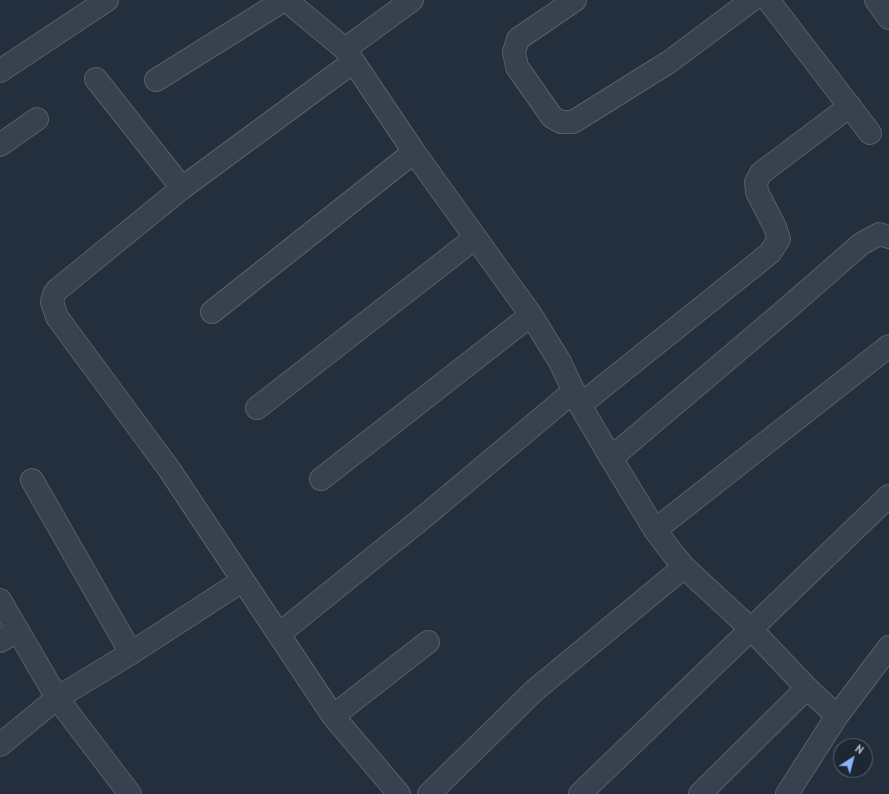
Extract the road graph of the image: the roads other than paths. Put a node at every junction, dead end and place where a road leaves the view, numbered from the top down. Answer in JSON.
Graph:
{"nodes":[{"id":1,"x":106,"y":0,"type":"edge"},
{"id":2,"x":285,"y":0,"type":"edge"},
{"id":3,"x":412,"y":0,"type":"edge"},
{"id":4,"x":575,"y":0,"type":"edge"},
{"id":5,"x":752,"y":0,"type":"edge"},
{"id":6,"x":768,"y":0,"type":"edge"},
{"id":7,"x":876,"y":0,"type":"edge"},
{"id":8,"x":889,"y":18,"type":"edge"},
{"id":9,"x":349,"y":55,"type":"junction"},
{"id":10,"x":0,"y":71,"type":"edge"},
{"id":11,"x":96,"y":79,"type":"dead end"},
{"id":12,"x":156,"y":80,"type":"dead end"},
{"id":13,"x":850,"y":106,"type":"junction"},
{"id":14,"x":37,"y":119,"type":"dead end"},
{"id":15,"x":870,"y":133,"type":"dead end"},
{"id":16,"x":0,"y":145,"type":"edge"},
{"id":17,"x":414,"y":152,"type":"junction"},
{"id":18,"x":182,"y":188,"type":"junction"},
{"id":19,"x":889,"y":237,"type":"edge"},
{"id":20,"x":475,"y":238,"type":"junction"},
{"id":21,"x":212,"y":312,"type":"dead end"},
{"id":22,"x":531,"y":315,"type":"junction"},
{"id":23,"x":889,"y":346,"type":"edge"},
{"id":24,"x":577,"y":398,"type":"junction"},
{"id":25,"x":257,"y":408,"type":"dead end"},
{"id":26,"x":611,"y":458,"type":"junction"},
{"id":27,"x":321,"y":479,"type":"dead end"},
{"id":28,"x":32,"y":480,"type":"dead end"},
{"id":29,"x":889,"y":496,"type":"edge"},
{"id":30,"x":655,"y":530,"type":"junction"},
{"id":31,"x":684,"y":567,"type":"junction"},
{"id":32,"x":242,"y":581,"type":"junction"},
{"id":33,"x":0,"y":600,"type":"edge"},
{"id":34,"x":751,"y":629,"type":"junction"},
{"id":35,"x":279,"y":634,"type":"junction"},
{"id":36,"x":9,"y":636,"type":"edge"},
{"id":37,"x":428,"y":642,"type":"dead end"},
{"id":38,"x":889,"y":647,"type":"edge"},
{"id":39,"x":131,"y":653,"type":"junction"},
{"id":40,"x":807,"y":688,"type":"junction"},
{"id":41,"x":57,"y":698,"type":"junction"},
{"id":42,"x":333,"y":716,"type":"junction"},
{"id":43,"x":837,"y":716,"type":"junction"},
{"id":44,"x":0,"y":745,"type":"edge"},
{"id":45,"x":130,"y":794,"type":"edge"},
{"id":46,"x":399,"y":794,"type":"edge"},
{"id":47,"x":429,"y":794,"type":"edge"},
{"id":48,"x":580,"y":794,"type":"edge"},
{"id":49,"x":700,"y":794,"type":"edge"},
{"id":50,"x":787,"y":794,"type":"edge"}],
"edges":[{"from":1,"to":10,"type":"street"},
{"from":2,"to":9,"type":"street"},
{"from":2,"to":12,"type":"street"},
{"from":3,"to":9,"type":"street"},
{"from":4,"to":5,"type":"street"},
{"from":6,"to":13,"type":"street"},
{"from":7,"to":8,"type":"street"},
{"from":9,"to":17,"type":"street"},
{"from":9,"to":18,"type":"street"},
{"from":11,"to":18,"type":"street"},
{"from":13,"to":15,"type":"street"},
{"from":13,"to":24,"type":"street"},
{"from":14,"to":16,"type":"street"},
{"from":17,"to":20,"type":"street"},
{"from":17,"to":21,"type":"street"},
{"from":18,"to":32,"type":"street"},
{"from":19,"to":26,"type":"street"},
{"from":20,"to":22,"type":"street"},
{"from":20,"to":25,"type":"street"},
{"from":22,"to":24,"type":"street"},
{"from":22,"to":27,"type":"street"},
{"from":23,"to":30,"type":"street"},
{"from":24,"to":26,"type":"street"},
{"from":24,"to":35,"type":"street"},
{"from":26,"to":30,"type":"street"},
{"from":28,"to":39,"type":"street"},
{"from":29,"to":34,"type":"street"},
{"from":30,"to":31,"type":"street"},
{"from":31,"to":34,"type":"street"},
{"from":31,"to":47,"type":"street"},
{"from":32,"to":35,"type":"street"},
{"from":32,"to":39,"type":"street"},
{"from":33,"to":36,"type":"street"},
{"from":34,"to":40,"type":"street"},
{"from":34,"to":48,"type":"street"},
{"from":35,"to":42,"type":"street"},
{"from":36,"to":41,"type":"street"},
{"from":37,"to":42,"type":"street"},
{"from":38,"to":43,"type":"street"},
{"from":39,"to":41,"type":"street"},
{"from":40,"to":43,"type":"street"},
{"from":40,"to":49,"type":"street"},
{"from":41,"to":44,"type":"street"},
{"from":41,"to":45,"type":"street"},
{"from":42,"to":46,"type":"street"},
{"from":43,"to":50,"type":"street"}]}
